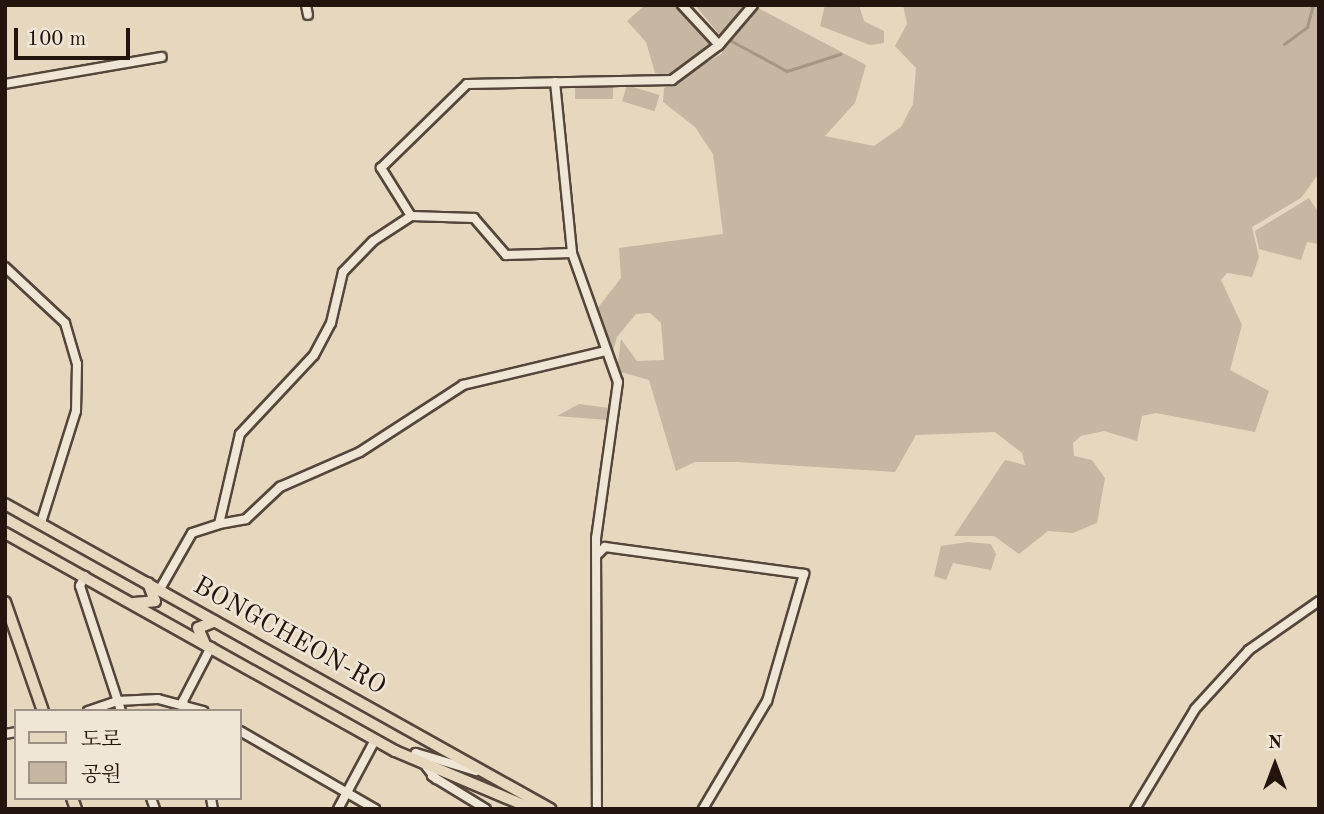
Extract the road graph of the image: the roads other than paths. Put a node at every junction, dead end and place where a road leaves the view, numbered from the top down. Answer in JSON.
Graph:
{"nodes":[{"id":1,"x":306,"y":5,"type":"edge"},
{"id":2,"x":682,"y":5,"type":"edge"},
{"id":3,"x":753,"y":5,"type":"edge"},
{"id":4,"x":308,"y":15,"type":"dead end"},
{"id":5,"x":719,"y":45,"type":"junction"},
{"id":6,"x":162,"y":57,"type":"dead end"},
{"id":7,"x":555,"y":82,"type":"junction"},
{"id":8,"x":5,"y":84,"type":"edge"},
{"id":9,"x":411,"y":216,"type":"junction"},
{"id":10,"x":572,"y":253,"type":"junction"},
{"id":11,"x":5,"y":267,"type":"edge"},
{"id":12,"x":606,"y":351,"type":"junction"},
{"id":13,"x":5,"y":504,"type":"edge"},
{"id":14,"x":41,"y":523,"type":"junction"},
{"id":15,"x":219,"y":524,"type":"junction"},
{"id":16,"x":5,"y":533,"type":"edge"},
{"id":17,"x":598,"y":554,"type":"junction"},
{"id":18,"x":85,"y":576,"type":"junction"},
{"id":19,"x":147,"y":582,"type":"junction"},
{"id":20,"x":160,"y":589,"type":"junction"},
{"id":21,"x":1319,"y":601,"type":"edge"},
{"id":22,"x":5,"y":602,"type":"edge"},
{"id":23,"x":134,"y":603,"type":"junction"},
{"id":24,"x":215,"y":621,"type":"junction"},
{"id":25,"x":209,"y":645,"type":"junction"},
{"id":26,"x":117,"y":701,"type":"junction"},
{"id":27,"x":183,"y":701,"type":"junction"},
{"id":28,"x":42,"y":709,"type":"edge"},
{"id":29,"x":94,"y":709,"type":"edge"},
{"id":30,"x":120,"y":709,"type":"edge"},
{"id":31,"x":185,"y":709,"type":"edge"},
{"id":32,"x":199,"y":709,"type":"edge"},
{"id":33,"x":242,"y":732,"type":"edge"},
{"id":34,"x":375,"y":740,"type":"junction"},
{"id":35,"x":395,"y":751,"type":"junction"},
{"id":36,"x":416,"y":760,"type":"junction"},
{"id":37,"x":436,"y":779,"type":"junction"},
{"id":38,"x":505,"y":781,"type":"junction"},
{"id":39,"x":346,"y":793,"type":"junction"},
{"id":40,"x":338,"y":809,"type":"edge"},
{"id":41,"x":375,"y":809,"type":"edge"},
{"id":42,"x":486,"y":809,"type":"edge"},
{"id":43,"x":533,"y":809,"type":"edge"},
{"id":44,"x":551,"y":809,"type":"edge"},
{"id":45,"x":597,"y":809,"type":"edge"},
{"id":46,"x":703,"y":809,"type":"edge"},
{"id":47,"x":1135,"y":809,"type":"edge"}],
"edges":[{"from":1,"to":4,"type":"street"},
{"from":2,"to":5,"type":"street"},
{"from":3,"to":5,"type":"street"},
{"from":5,"to":7,"type":"street"},
{"from":6,"to":8,"type":"street"},
{"from":7,"to":9,"type":"street"},
{"from":7,"to":10,"type":"street"},
{"from":9,"to":10,"type":"street"},
{"from":9,"to":15,"type":"street"},
{"from":10,"to":12,"type":"street"},
{"from":11,"to":14,"type":"street"},
{"from":12,"to":15,"type":"street"},
{"from":12,"to":17,"type":"street"},
{"from":13,"to":14,"type":"main road","name":"BONGCHEON-RO"},
{"from":14,"to":19,"type":"main road","name":"BONGCHEON-RO"},
{"from":15,"to":20,"type":"street"},
{"from":16,"to":18,"type":"main road","name":"BONGCHEON-RO"},
{"from":17,"to":45,"type":"street"},
{"from":17,"to":46,"type":"street"},
{"from":18,"to":23,"type":"main road","name":"BONGCHEON-RO"},
{"from":18,"to":26,"type":"street"},
{"from":19,"to":20,"type":"main road","name":"BONGCHEON-RO"},
{"from":19,"to":23,"type":"main road"},
{"from":20,"to":24,"type":"main road","name":"BONGCHEON-RO"},
{"from":21,"to":47,"type":"street"},
{"from":22,"to":28,"type":"main road"},
{"from":23,"to":25,"type":"main road","name":"BONGCHEON-RO"},
{"from":24,"to":25,"type":"main road"},
{"from":24,"to":38,"type":"main road","name":"BONGCHEON-RO"},
{"from":25,"to":27,"type":"street"},
{"from":25,"to":34,"type":"main road","name":"BONGCHEON-RO"},
{"from":26,"to":27,"type":"street"},
{"from":26,"to":29,"type":"street"},
{"from":26,"to":30,"type":"street"},
{"from":27,"to":31,"type":"street"},
{"from":27,"to":32,"type":"street"},
{"from":33,"to":39,"type":"street"},
{"from":34,"to":35,"type":"main road","name":"BONGCHEON-RO"},
{"from":34,"to":39,"type":"street"},
{"from":35,"to":36,"type":"main road","name":"BONGCHEON-RO"},
{"from":35,"to":37,"type":"street"},
{"from":36,"to":37,"type":"street"},
{"from":36,"to":38,"type":"street"},
{"from":36,"to":43,"type":"main road","name":"BONGCHEON-RO"},
{"from":37,"to":42,"type":"street"},
{"from":38,"to":44,"type":"main road","name":"BONGCHEON-RO"},
{"from":39,"to":40,"type":"street"},
{"from":39,"to":41,"type":"street"}]}
